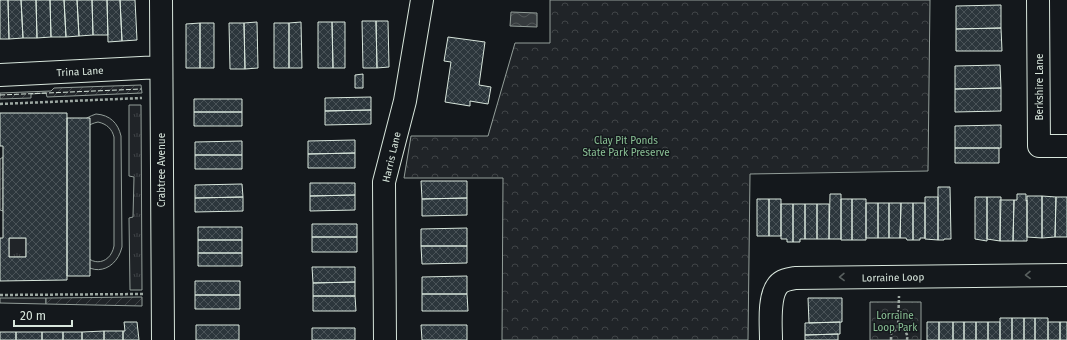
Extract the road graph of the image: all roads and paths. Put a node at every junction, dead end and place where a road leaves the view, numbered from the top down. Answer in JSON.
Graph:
{"nodes":[{"id":1,"x":161,"y":0,"type":"edge"},
{"id":2,"x":422,"y":0,"type":"edge"},
{"id":3,"x":1038,"y":0,"type":"edge"},
{"id":4,"x":161,"y":67,"type":"junction"},
{"id":5,"x":0,"y":75,"type":"edge"},
{"id":6,"x":144,"y":98,"type":"dead end"},
{"id":7,"x":0,"y":104,"type":"edge"},
{"id":8,"x":1067,"y":146,"type":"edge"},
{"id":9,"x":1067,"y":274,"type":"edge"},
{"id":10,"x":147,"y":294,"type":"dead end"},
{"id":11,"x":0,"y":295,"type":"edge"},
{"id":12,"x":899,"y":295,"type":"dead end"},
{"id":13,"x":898,"y":328,"type":"junction"},
{"id":14,"x":163,"y":340,"type":"edge"},
{"id":15,"x":385,"y":340,"type":"edge"},
{"id":16,"x":771,"y":340,"type":"edge"},
{"id":17,"x":891,"y":340,"type":"edge"},
{"id":18,"x":907,"y":340,"type":"edge"}],
"edges":[{"from":1,"to":4,"type":"street","name":"Crabtree Avenue"},
{"from":2,"to":15,"type":"street","name":"Harris Lane"},
{"from":3,"to":8,"type":"street","name":"Berkshire Lane"},
{"from":4,"to":5,"type":"street","name":"Trina Lane"},
{"from":4,"to":14,"type":"street","name":"Crabtree Avenue"},
{"from":6,"to":7,"type":"path"},
{"from":9,"to":16,"type":"street","name":"Lorraine Loop","one_way":true},
{"from":10,"to":11,"type":"path"},
{"from":12,"to":13,"type":"path"},
{"from":13,"to":17,"type":"path"},
{"from":13,"to":18,"type":"path"}]}
